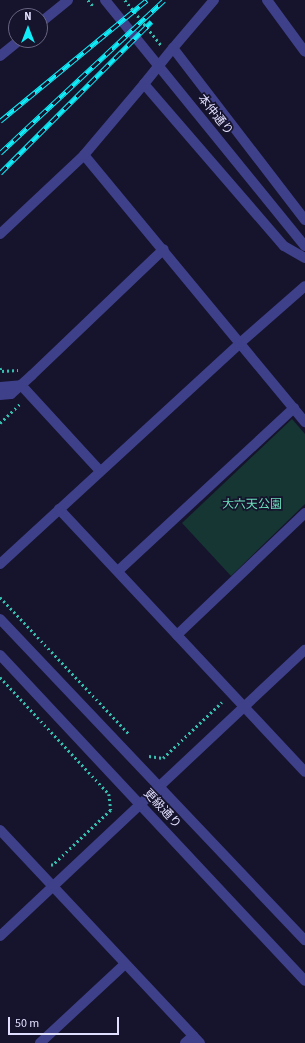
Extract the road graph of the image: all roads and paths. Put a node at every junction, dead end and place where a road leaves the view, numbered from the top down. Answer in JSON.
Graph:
{"nodes":[{"id":1,"x":68,"y":0,"type":"edge"},
{"id":2,"x":105,"y":0,"type":"edge"},
{"id":3,"x":214,"y":0,"type":"edge"},
{"id":4,"x":267,"y":0,"type":"edge"},
{"id":5,"x":48,"y":16,"type":"edge"},
{"id":6,"x":10,"y":48,"type":"edge"},
{"id":7,"x":173,"y":48,"type":"junction"},
{"id":8,"x":305,"y":52,"type":"edge"},
{"id":9,"x":0,"y":56,"type":"edge"},
{"id":10,"x":144,"y":84,"type":"junction"},
{"id":11,"x":84,"y":156,"type":"junction"},
{"id":12,"x":305,"y":220,"type":"edge"},
{"id":13,"x":0,"y":234,"type":"edge"},
{"id":14,"x":305,"y":246,"type":"edge"},
{"id":15,"x":164,"y":249,"type":"junction"},
{"id":16,"x":305,"y":258,"type":"edge"},
{"id":17,"x":305,"y":286,"type":"edge"},
{"id":18,"x":240,"y":342,"type":"junction"},
{"id":19,"x":21,"y":385,"type":"junction"},
{"id":20,"x":0,"y":387,"type":"edge"},
{"id":21,"x":0,"y":395,"type":"edge"},
{"id":22,"x":24,"y":400,"type":"dead end"},
{"id":23,"x":294,"y":408,"type":"junction"},
{"id":24,"x":305,"y":422,"type":"edge"},
{"id":25,"x":0,"y":423,"type":"edge"},
{"id":26,"x":100,"y":471,"type":"junction"},
{"id":27,"x":59,"y":509,"type":"junction"},
{"id":28,"x":305,"y":514,"type":"edge"},
{"id":29,"x":0,"y":564,"type":"edge"},
{"id":30,"x":118,"y":571,"type":"junction"},
{"id":31,"x":0,"y":597,"type":"edge"},
{"id":32,"x":0,"y":619,"type":"edge"},
{"id":33,"x":177,"y":635,"type":"junction"},
{"id":34,"x":305,"y":650,"type":"edge"},
{"id":35,"x":0,"y":655,"type":"edge"},
{"id":36,"x":0,"y":677,"type":"edge"},
{"id":37,"x":222,"y":696,"type":"dead end"},
{"id":38,"x":244,"y":707,"type":"junction"},
{"id":39,"x":134,"y":740,"type":"dead end"},
{"id":40,"x":144,"y":751,"type":"dead end"},
{"id":41,"x":305,"y":772,"type":"edge"},
{"id":42,"x":160,"y":786,"type":"junction"},
{"id":43,"x":140,"y":804,"type":"junction"},
{"id":44,"x":0,"y":830,"type":"edge"},
{"id":45,"x":44,"y":864,"type":"dead end"},
{"id":46,"x":53,"y":887,"type":"junction"},
{"id":47,"x":0,"y":936,"type":"edge"},
{"id":48,"x":305,"y":940,"type":"edge"},
{"id":49,"x":125,"y":964,"type":"junction"},
{"id":50,"x":305,"y":981,"type":"edge"},
{"id":51,"x":196,"y":1039,"type":"edge"},
{"id":52,"x":40,"y":1043,"type":"edge"},
{"id":53,"x":185,"y":1043,"type":"edge"}],
"edges":[{"from":1,"to":5,"type":"street"},
{"from":2,"to":14,"type":"street","name":"本仲通り"},
{"from":3,"to":7,"type":"street"},
{"from":4,"to":8,"type":"street"},
{"from":6,"to":9,"type":"street"},
{"from":7,"to":10,"type":"street","bridge":true},
{"from":7,"to":12,"type":"street"},
{"from":10,"to":11,"type":"street"},
{"from":10,"to":16,"type":"street"},
{"from":11,"to":13,"type":"street"},
{"from":11,"to":15,"type":"street"},
{"from":15,"to":18,"type":"street"},
{"from":15,"to":19,"type":"street"},
{"from":17,"to":18,"type":"street"},
{"from":18,"to":23,"type":"street"},
{"from":18,"to":26,"type":"street"},
{"from":19,"to":20,"type":"street"},
{"from":19,"to":21,"type":"street"},
{"from":19,"to":26,"type":"street"},
{"from":22,"to":25,"type":"path"},
{"from":23,"to":24,"type":"street"},
{"from":23,"to":30,"type":"street"},
{"from":26,"to":27,"type":"street"},
{"from":27,"to":29,"type":"street"},
{"from":27,"to":30,"type":"street"},
{"from":28,"to":33,"type":"street"},
{"from":30,"to":33,"type":"street"},
{"from":31,"to":39,"type":"path"},
{"from":32,"to":42,"type":"street","name":"更級通り"},
{"from":33,"to":38,"type":"street"},
{"from":34,"to":38,"type":"street"},
{"from":35,"to":43,"type":"street","name":"更級通り"},
{"from":36,"to":45,"type":"path"},
{"from":37,"to":40,"type":"path"},
{"from":38,"to":41,"type":"street"},
{"from":38,"to":42,"type":"street"},
{"from":42,"to":43,"type":"street"},
{"from":42,"to":48,"type":"street","name":"更級通り"},
{"from":43,"to":46,"type":"street"},
{"from":43,"to":50,"type":"street","name":"更級通り"},
{"from":44,"to":46,"type":"street"},
{"from":46,"to":47,"type":"street"},
{"from":46,"to":49,"type":"street"},
{"from":49,"to":51,"type":"street"},
{"from":49,"to":52,"type":"street"},
{"from":51,"to":53,"type":"street"}]}
